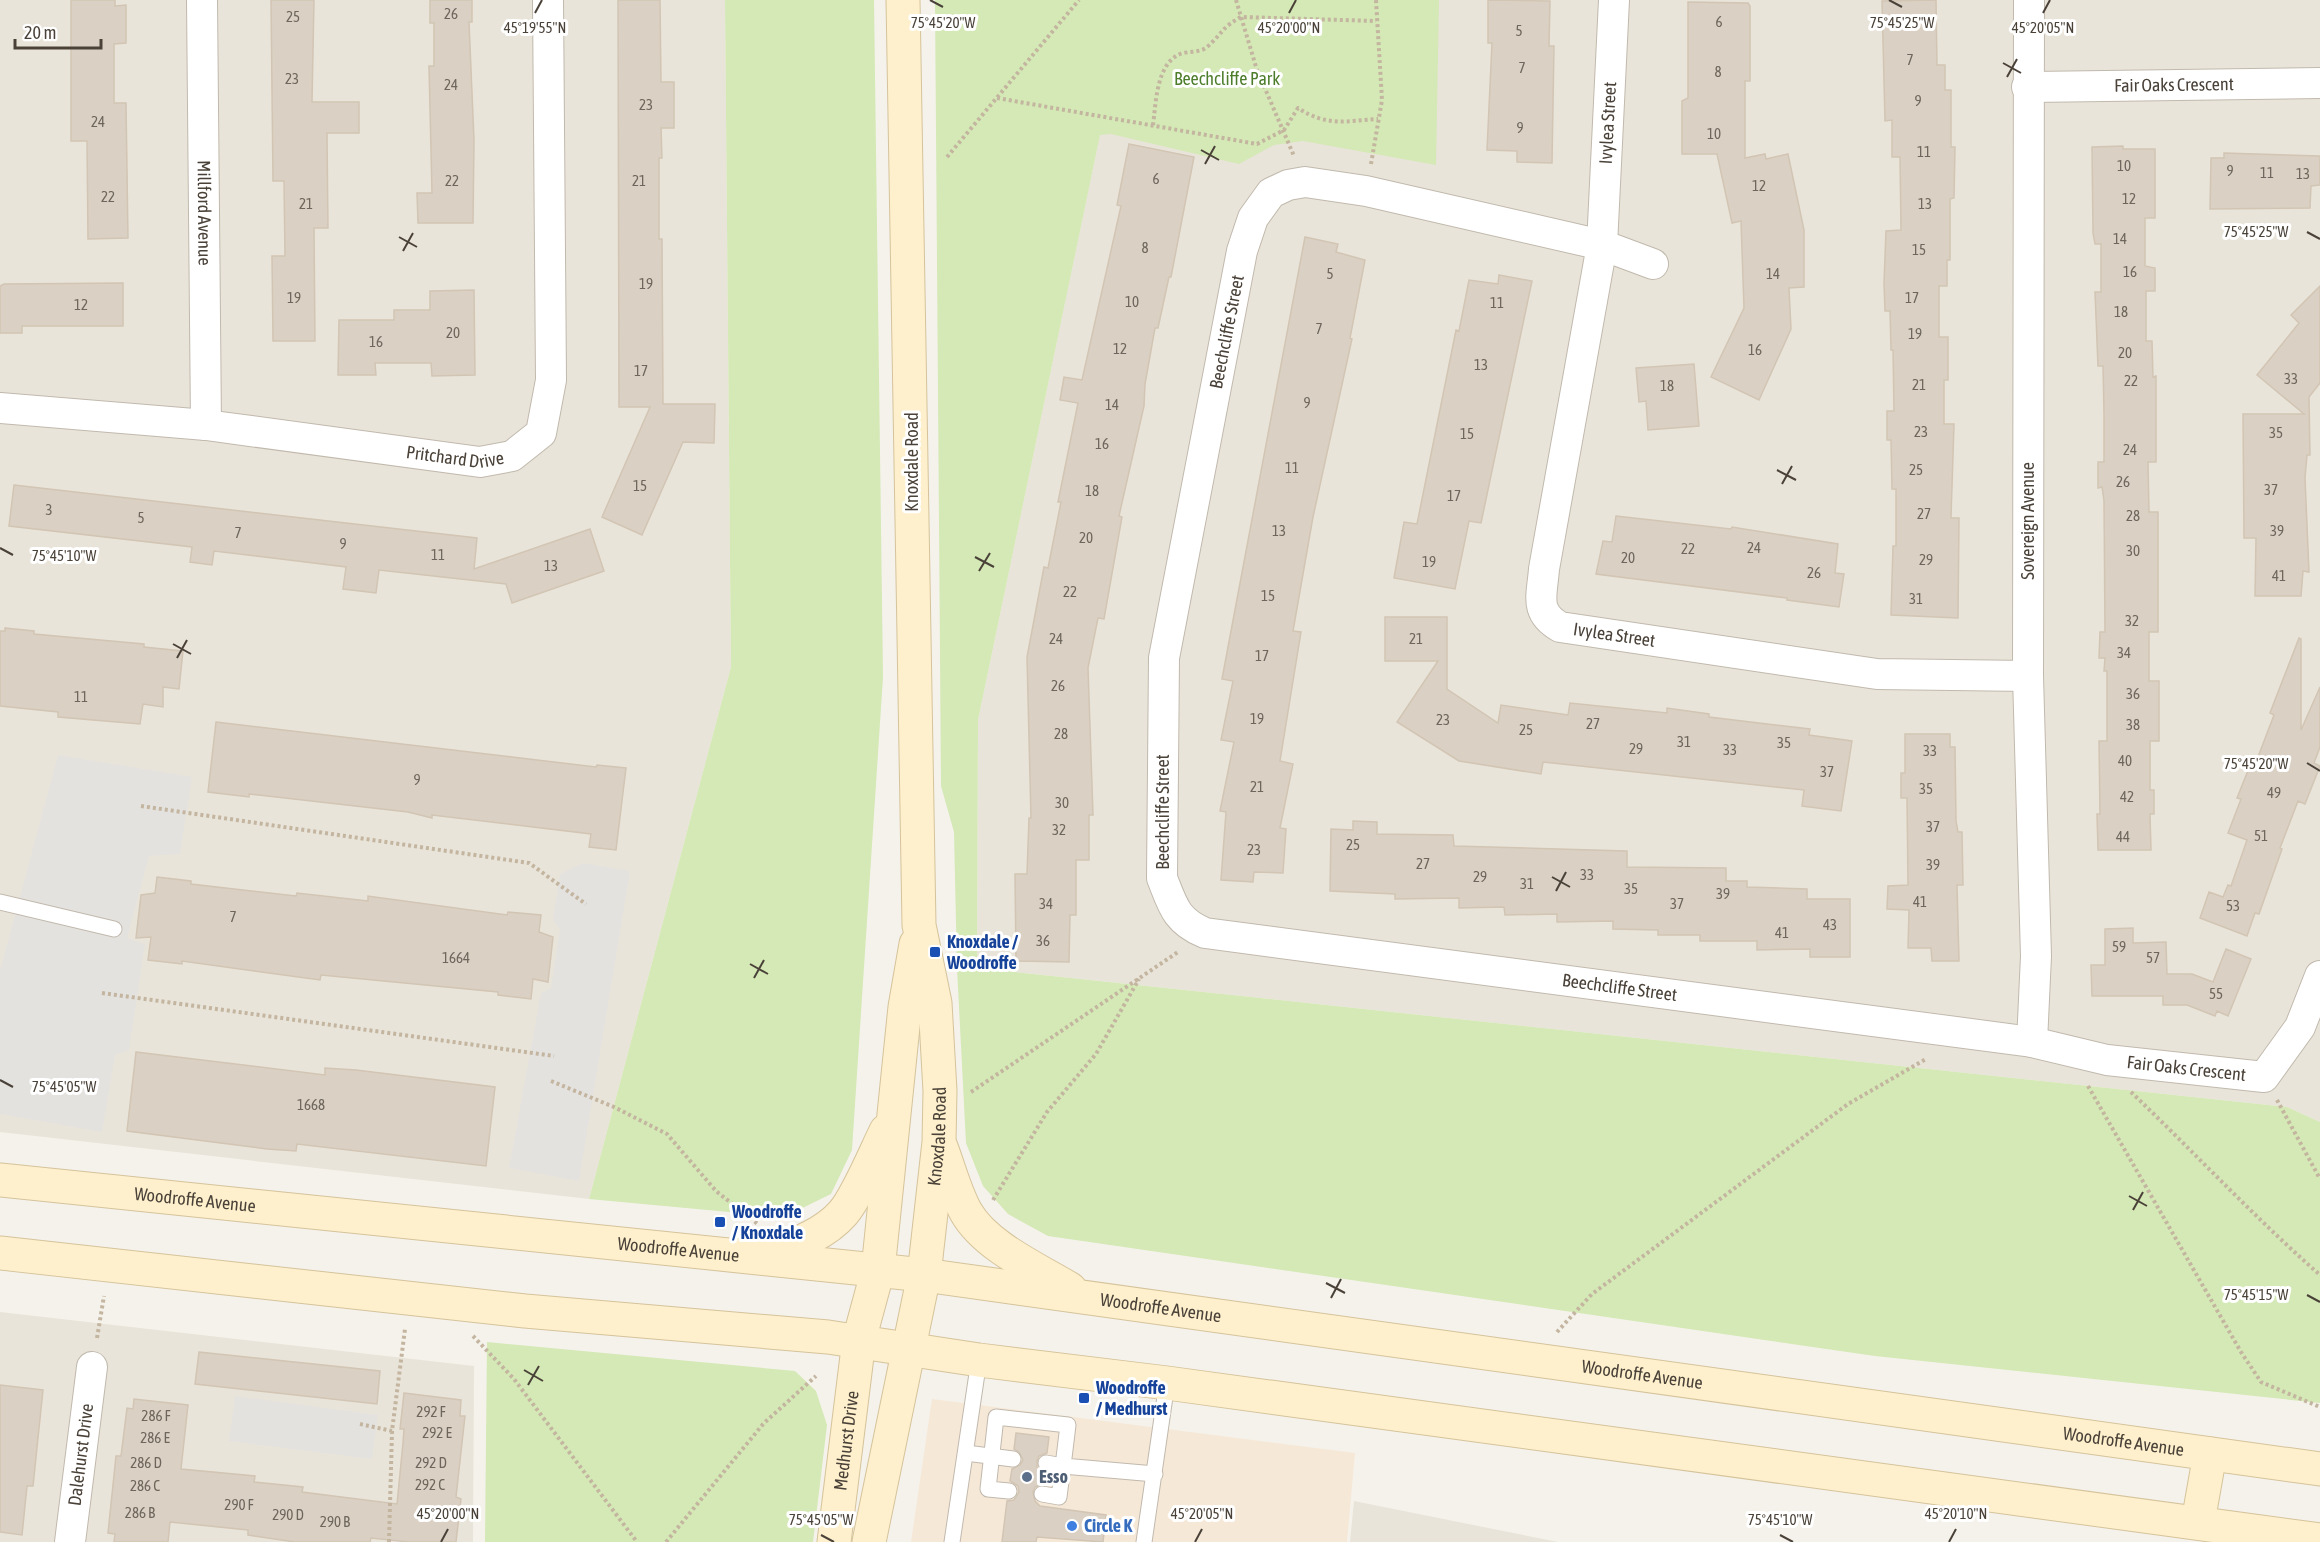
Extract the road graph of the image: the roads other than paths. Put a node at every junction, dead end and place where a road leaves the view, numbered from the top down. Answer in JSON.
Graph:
{"nodes":[{"id":1,"x":202,"y":0,"type":"edge"},
{"id":2,"x":548,"y":0,"type":"edge"},
{"id":3,"x":903,"y":0,"type":"edge"},
{"id":4,"x":1614,"y":0,"type":"edge"},
{"id":5,"x":2029,"y":0,"type":"edge"},
{"id":6,"x":2320,"y":82,"type":"edge"},
{"id":7,"x":2027,"y":87,"type":"junction"},
{"id":8,"x":1602,"y":245,"type":"junction"},
{"id":9,"x":1653,"y":264,"type":"dead end"},
{"id":10,"x":0,"y":408,"type":"edge"},
{"id":11,"x":206,"y":425,"type":"junction"},
{"id":12,"x":2028,"y":676,"type":"junction"},
{"id":13,"x":0,"y":902,"type":"edge"},
{"id":14,"x":920,"y":925,"type":"junction"},
{"id":15,"x":114,"y":928,"type":"dead end"},
{"id":16,"x":2320,"y":976,"type":"edge"},
{"id":17,"x":2032,"y":1042,"type":"junction"},
{"id":18,"x":896,"y":1112,"type":"junction"},
{"id":19,"x":939,"y":1143,"type":"junction"},
{"id":20,"x":0,"y":1180,"type":"edge"},
{"id":21,"x":0,"y":1253,"type":"edge"},
{"id":22,"x":759,"y":1258,"type":"junction"},
{"id":23,"x":878,"y":1270,"type":"junction"},
{"id":24,"x":924,"y":1275,"type":"junction"},
{"id":25,"x":1081,"y":1296,"type":"junction"},
{"id":26,"x":859,"y":1340,"type":"junction"},
{"id":27,"x":908,"y":1347,"type":"junction"},
{"id":28,"x":979,"y":1360,"type":"junction"},
{"id":29,"x":92,"y":1367,"type":"road end"},
{"id":30,"x":1167,"y":1383,"type":"junction"},
{"id":31,"x":966,"y":1453,"type":"junction"},
{"id":32,"x":2211,"y":1454,"type":"junction"},
{"id":33,"x":991,"y":1457,"type":"junction"},
{"id":34,"x":1013,"y":1459,"type":"dead end"},
{"id":35,"x":1046,"y":1463,"type":"dead end"},
{"id":36,"x":1063,"y":1466,"type":"junction"},
{"id":37,"x":2320,"y":1469,"type":"edge"},
{"id":38,"x":1155,"y":1474,"type":"junction"},
{"id":39,"x":1009,"y":1491,"type":"dead end"},
{"id":40,"x":1042,"y":1494,"type":"dead end"},
{"id":41,"x":2198,"y":1522,"type":"junction"},
{"id":42,"x":2320,"y":1540,"type":"edge"},
{"id":43,"x":70,"y":1542,"type":"edge"},
{"id":44,"x":834,"y":1542,"type":"edge"},
{"id":45,"x":870,"y":1542,"type":"edge"},
{"id":46,"x":952,"y":1542,"type":"edge"},
{"id":47,"x":1144,"y":1542,"type":"edge"}],
"edges":[{"from":1,"to":11,"type":"street","name":"Millford Avenue"},
{"from":2,"to":11,"type":"street","name":"Pritchard Drive"},
{"from":3,"to":14,"type":"main road","name":"Knoxdale Road"},
{"from":4,"to":8,"type":"street","name":"Ivylea Street"},
{"from":5,"to":7,"type":"street","name":"Sovereign Avenue"},
{"from":6,"to":7,"type":"street","name":"Fair Oaks Crescent"},
{"from":7,"to":12,"type":"street","name":"Sovereign Avenue"},
{"from":8,"to":9,"type":"street"},
{"from":8,"to":12,"type":"street","name":"Ivylea Street"},
{"from":8,"to":17,"type":"street","name":"Beechcliffe Street"},
{"from":10,"to":11,"type":"street","name":"Pritchard Drive"},
{"from":12,"to":17,"type":"street","name":"Sovereign Avenue"},
{"from":13,"to":15,"type":"lane"},
{"from":14,"to":18,"type":"main road","name":"Knoxdale Road"},
{"from":14,"to":19,"type":"main road","name":"Knoxdale Road"},
{"from":16,"to":17,"type":"street","name":"Fair Oaks Crescent"},
{"from":18,"to":22,"type":"main road"},
{"from":18,"to":23,"type":"main road","name":"Knoxdale Road"},
{"from":19,"to":24,"type":"main road","name":"Knoxdale Road"},
{"from":19,"to":25,"type":"main road"},
{"from":20,"to":22,"type":"main road","name":"Woodroffe Avenue"},
{"from":21,"to":26,"type":"main road"},
{"from":22,"to":23,"type":"main road","name":"Woodroffe Avenue"},
{"from":23,"to":24,"type":"main road","name":"Woodroffe Avenue"},
{"from":23,"to":26,"type":"main road","name":"Knoxdale Road"},
{"from":24,"to":25,"type":"main road","name":"Woodroffe Avenue"},
{"from":24,"to":27,"type":"main road","name":"Knoxdale Road"},
{"from":25,"to":32,"type":"main road","name":"Woodroffe Avenue"},
{"from":26,"to":27,"type":"main road"},
{"from":26,"to":44,"type":"main road","name":"Medhurst Drive"},
{"from":27,"to":28,"type":"main road"},
{"from":27,"to":45,"type":"main road"},
{"from":28,"to":30,"type":"main road"},
{"from":28,"to":31,"type":"lane"},
{"from":29,"to":43,"type":"street","name":"Dalehurst Drive"},
{"from":30,"to":38,"type":"lane"},
{"from":30,"to":41,"type":"main road"},
{"from":31,"to":33,"type":"lane"},
{"from":31,"to":46,"type":"lane"},
{"from":32,"to":37,"type":"main road","name":"Woodroffe Avenue"},
{"from":32,"to":41,"type":"main road"},
{"from":33,"to":34,"type":"lane"},
{"from":33,"to":36,"type":"lane"},
{"from":33,"to":39,"type":"lane"},
{"from":35,"to":36,"type":"lane"},
{"from":36,"to":38,"type":"lane"},
{"from":36,"to":40,"type":"lane"},
{"from":38,"to":47,"type":"lane"},
{"from":41,"to":42,"type":"main road"}]}
